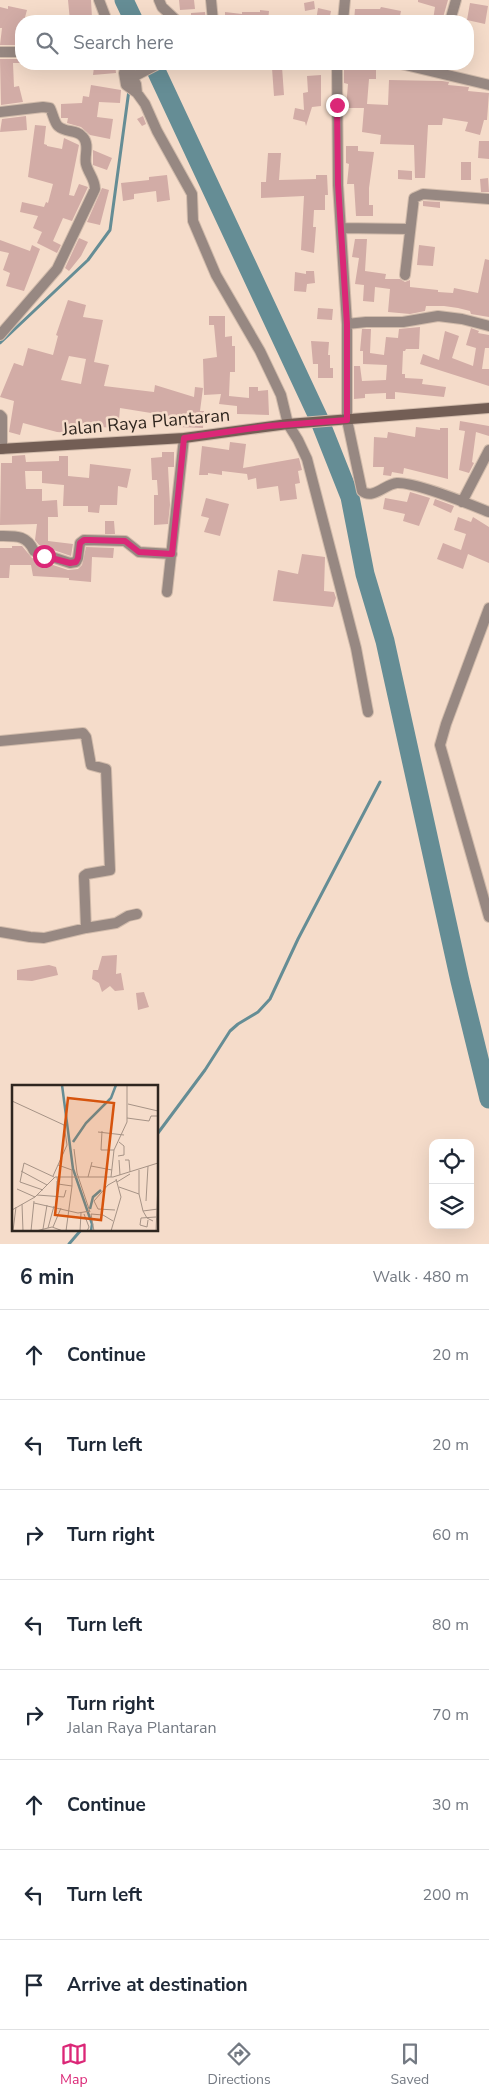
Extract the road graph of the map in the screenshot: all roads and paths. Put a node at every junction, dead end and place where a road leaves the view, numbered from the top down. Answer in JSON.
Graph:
{"nodes":[{"id":1,"x":99,"y":0,"type":"edge"},
{"id":2,"x":159,"y":0,"type":"edge"},
{"id":3,"x":211,"y":0,"type":"edge"},
{"id":4,"x":345,"y":0,"type":"edge"},
{"id":5,"x":456,"y":0,"type":"edge"},
{"id":6,"x":105,"y":15,"type":"edge"},
{"id":7,"x":172,"y":15,"type":"edge"},
{"id":8,"x":212,"y":15,"type":"edge"},
{"id":9,"x":344,"y":15,"type":"edge"},
{"id":10,"x":452,"y":15,"type":"edge"},
{"id":11,"x":0,"y":52,"type":"edge"},
{"id":12,"x":15,"y":52,"type":"edge"},
{"id":13,"x":336,"y":70,"type":"edge"},
{"id":14,"x":442,"y":70,"type":"edge"},
{"id":15,"x":131,"y":71,"type":"edge"},
{"id":16,"x":489,"y":85,"type":"edge"},
{"id":17,"x":0,"y":112,"type":"edge"},
{"id":18,"x":489,"y":199,"type":"edge"},
{"id":19,"x":342,"y":228,"type":"junction"},
{"id":20,"x":410,"y":230,"type":"junction"},
{"id":21,"x":405,"y":275,"type":"dead end"},
{"id":22,"x":347,"y":324,"type":"junction"},
{"id":23,"x":489,"y":326,"type":"edge"},
{"id":24,"x":0,"y":335,"type":"edge"},
{"id":25,"x":489,"y":408,"type":"edge"},
{"id":26,"x":0,"y":415,"type":"edge"},
{"id":27,"x":343,"y":420,"type":"junction"},
{"id":28,"x":291,"y":424,"type":"junction"},
{"id":29,"x":184,"y":438,"type":"junction"},
{"id":30,"x":1,"y":449,"type":"edge"},
{"id":31,"x":489,"y":450,"type":"edge"},
{"id":32,"x":462,"y":502,"type":"junction"},
{"id":33,"x":489,"y":512,"type":"edge"},
{"id":34,"x":0,"y":536,"type":"edge"},
{"id":35,"x":172,"y":554,"type":"junction"},
{"id":36,"x":167,"y":592,"type":"dead end"},
{"id":37,"x":489,"y":608,"type":"edge"},
{"id":38,"x":368,"y":712,"type":"dead end"},
{"id":39,"x":0,"y":742,"type":"edge"},
{"id":40,"x":137,"y":914,"type":"dead end"},
{"id":41,"x":489,"y":917,"type":"edge"},
{"id":42,"x":86,"y":928,"type":"junction"},
{"id":43,"x":0,"y":932,"type":"edge"}],
"edges":[{"from":1,"to":6,"type":"street"},
{"from":2,"to":7,"type":"street"},
{"from":3,"to":8,"type":"street"},
{"from":4,"to":9,"type":"street"},
{"from":5,"to":10,"type":"street"},
{"from":11,"to":12,"type":"street"},
{"from":13,"to":19,"type":"street"},
{"from":14,"to":16,"type":"street"},
{"from":15,"to":28,"type":"street"},
{"from":17,"to":24,"type":"street"},
{"from":18,"to":20,"type":"street"},
{"from":19,"to":20,"type":"street"},
{"from":19,"to":22,"type":"street"},
{"from":20,"to":21,"type":"street"},
{"from":22,"to":23,"type":"street"},
{"from":22,"to":27,"type":"street"},
{"from":25,"to":27,"type":"main road","name":"Jalan Raya Plantaran"},
{"from":26,"to":30,"type":"street"},
{"from":27,"to":28,"type":"main road","name":"Jalan Raya Plantaran"},
{"from":27,"to":32,"type":"street"},
{"from":28,"to":29,"type":"main road","name":"Jalan Raya Plantaran"},
{"from":28,"to":38,"type":"street"},
{"from":29,"to":30,"type":"main road","name":"Jalan Raya Plantaran"},
{"from":29,"to":35,"type":"street"},
{"from":31,"to":32,"type":"street"},
{"from":32,"to":33,"type":"street"},
{"from":34,"to":35,"type":"street"},
{"from":35,"to":36,"type":"street"},
{"from":37,"to":41,"type":"street"},
{"from":39,"to":42,"type":"street"},
{"from":40,"to":42,"type":"street"},
{"from":42,"to":43,"type":"street"}]}
